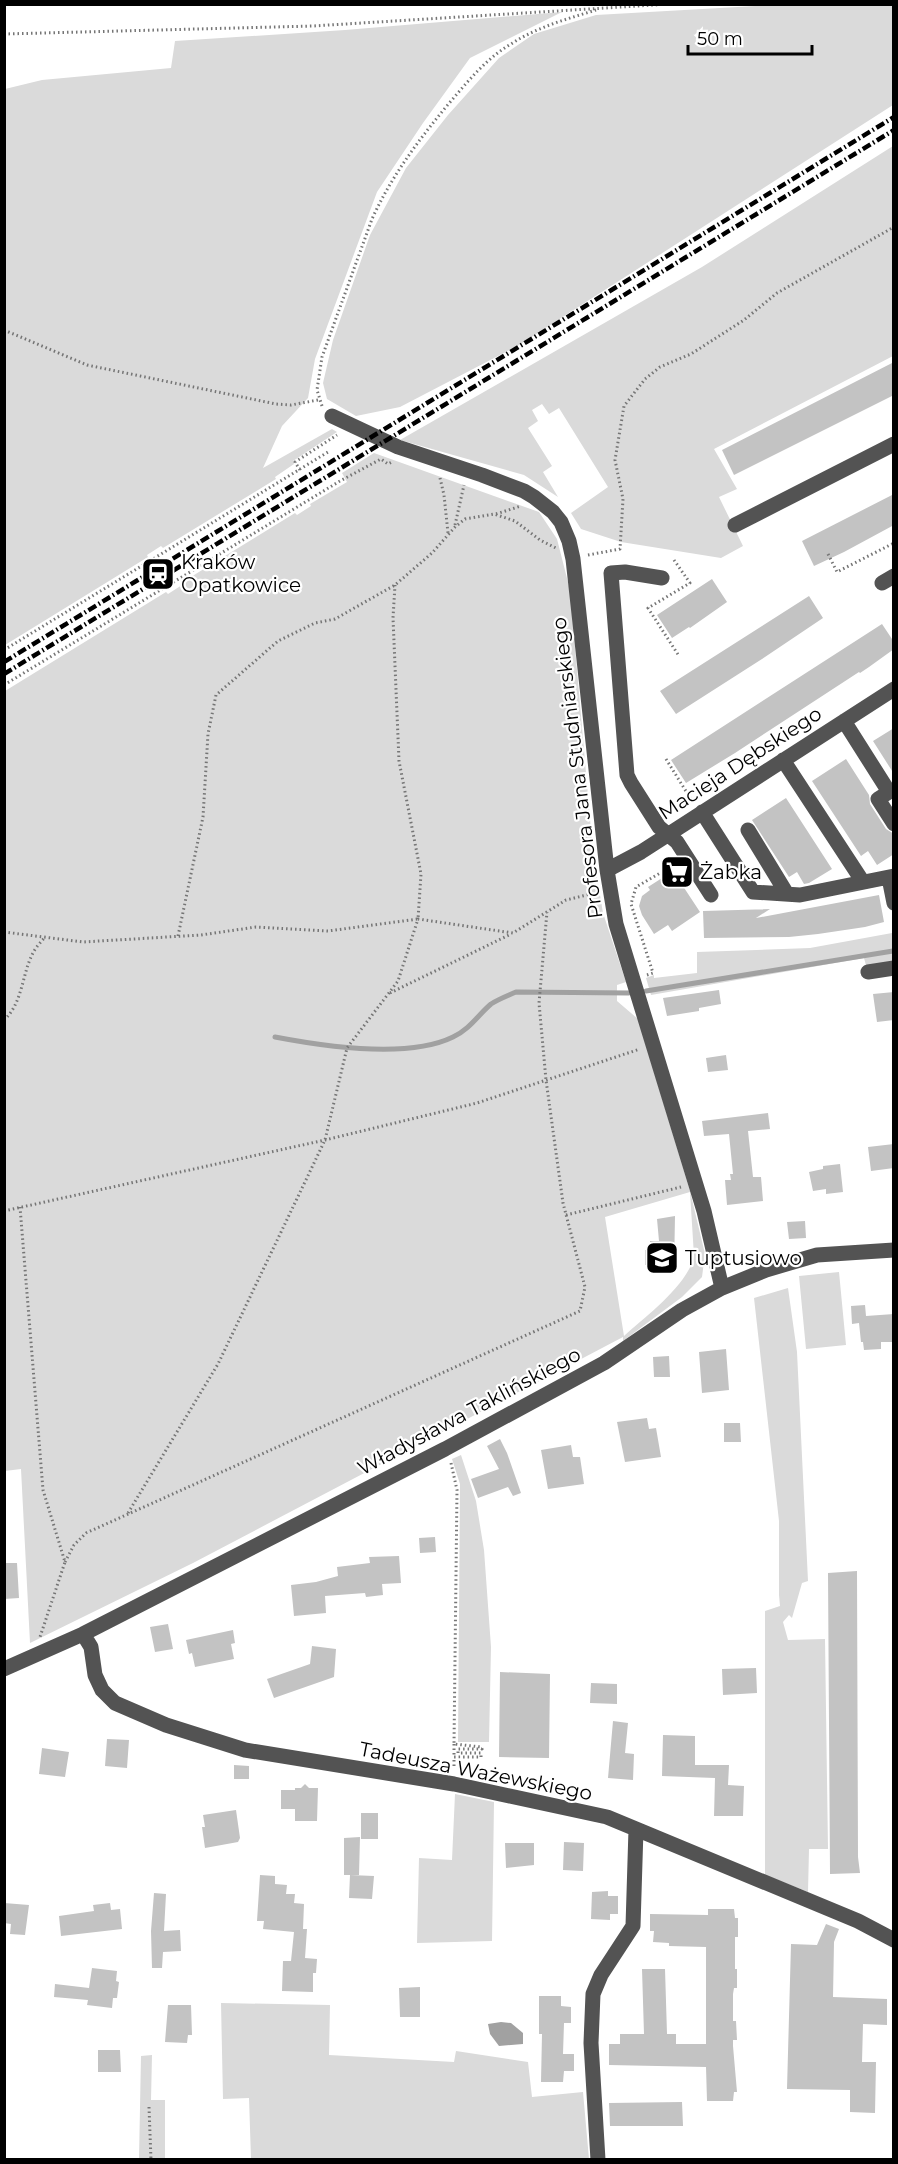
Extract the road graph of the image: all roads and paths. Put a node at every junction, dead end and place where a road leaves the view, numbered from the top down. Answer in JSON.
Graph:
{"nodes":[{"id":1,"x":670,"y":4,"type":"edge"},
{"id":2,"x":601,"y":8,"type":"junction"},
{"id":3,"x":4,"y":34,"type":"edge"},
{"id":4,"x":894,"y":227,"type":"edge"},
{"id":5,"x":4,"y":330,"type":"edge"},
{"id":6,"x":318,"y":400,"type":"junction"},
{"id":7,"x":332,"y":416,"type":"joint"},
{"id":8,"x":343,"y":431,"type":"dead end"},
{"id":9,"x":894,"y":444,"type":"edge"},
{"id":10,"x":328,"y":452,"type":"dead end"},
{"id":11,"x":399,"y":459,"type":"dead end"},
{"id":12,"x":300,"y":470,"type":"junction"},
{"id":13,"x":439,"y":473,"type":"dead end"},
{"id":14,"x":456,"y":478,"type":"dead end"},
{"id":15,"x":534,"y":497,"type":"junction"},
{"id":16,"x":494,"y":514,"type":"junction"},
{"id":17,"x":735,"y":525,"type":"dead end"},
{"id":18,"x":455,"y":527,"type":"junction"},
{"id":19,"x":448,"y":535,"type":"junction"},
{"id":20,"x":894,"y":543,"type":"edge"},
{"id":21,"x":828,"y":554,"type":"dead end"},
{"id":22,"x":578,"y":556,"type":"junction"},
{"id":23,"x":674,"y":560,"type":"dead end"},
{"id":24,"x":662,"y":578,"type":"dead end"},
{"id":25,"x":395,"y":585,"type":"junction"},
{"id":26,"x":4,"y":650,"type":"edge"},
{"id":27,"x":679,"y":656,"type":"dead end"},
{"id":28,"x":4,"y":685,"type":"edge"},
{"id":29,"x":894,"y":689,"type":"edge"},
{"id":30,"x":844,"y":721,"type":"junction"},
{"id":31,"x":783,"y":760,"type":"junction"},
{"id":32,"x":702,"y":812,"type":"junction"},
{"id":33,"x":894,"y":824,"type":"edge"},
{"id":34,"x":748,"y":830,"type":"dead end"},
{"id":35,"x":668,"y":834,"type":"junction"},
{"id":36,"x":687,"y":857,"type":"junction"},
{"id":37,"x":607,"y":870,"type":"junction"},
{"id":38,"x":891,"y":877,"type":"edge"},
{"id":39,"x":863,"y":882,"type":"junction"},
{"id":40,"x":610,"y":891,"type":"junction"},
{"id":41,"x":788,"y":894,"type":"junction"},
{"id":42,"x":711,"y":895,"type":"dead end"},
{"id":43,"x":894,"y":903,"type":"edge"},
{"id":44,"x":547,"y":912,"type":"junction"},
{"id":45,"x":418,"y":919,"type":"junction"},
{"id":46,"x":4,"y":932,"type":"edge"},
{"id":47,"x":513,"y":933,"type":"junction"},
{"id":48,"x":178,"y":936,"type":"junction"},
{"id":49,"x":45,"y":937,"type":"junction"},
{"id":50,"x":894,"y":968,"type":"edge"},
{"id":51,"x":868,"y":972,"type":"dead end"},
{"id":52,"x":645,"y":975,"type":"dead end"},
{"id":53,"x":388,"y":994,"type":"junction"},
{"id":54,"x":4,"y":1020,"type":"edge"},
{"id":55,"x":653,"y":1045,"type":"junction"},
{"id":56,"x":546,"y":1080,"type":"junction"},
{"id":57,"x":325,"y":1140,"type":"junction"},
{"id":58,"x":696,"y":1183,"type":"junction"},
{"id":59,"x":20,"y":1207,"type":"junction"},
{"id":60,"x":4,"y":1211,"type":"edge"},
{"id":61,"x":566,"y":1215,"type":"junction"},
{"id":62,"x":894,"y":1250,"type":"edge"},
{"id":63,"x":722,"y":1288,"type":"junction"},
{"id":64,"x":445,"y":1449,"type":"junction"},
{"id":65,"x":127,"y":1515,"type":"junction"},
{"id":66,"x":65,"y":1562,"type":"junction"},
{"id":67,"x":77,"y":1636,"type":"junction"},
{"id":68,"x":33,"y":1656,"type":"junction"},
{"id":69,"x":4,"y":1670,"type":"edge"},
{"id":70,"x":454,"y":1744,"type":"junction"},
{"id":71,"x":454,"y":1757,"type":"junction"},
{"id":72,"x":454,"y":1784,"type":"junction"},
{"id":73,"x":636,"y":1829,"type":"junction"},
{"id":74,"x":894,"y":1940,"type":"edge"},
{"id":75,"x":149,"y":2108,"type":"dead end"},
{"id":76,"x":151,"y":2160,"type":"edge"},
{"id":77,"x":598,"y":2160,"type":"edge"}],
"edges":[{"from":1,"to":2,"type":"path"},
{"from":2,"to":3,"type":"path"},
{"from":2,"to":6,"type":"path"},
{"from":4,"to":22,"type":"path"},
{"from":5,"to":6,"type":"path"},
{"from":6,"to":7,"type":"path"},
{"from":7,"to":15,"type":"street","name":"Profesora Jana Studniarskiego"},
{"from":8,"to":12,"type":"path"},
{"from":9,"to":17,"type":"street"},
{"from":10,"to":12,"type":"path"},
{"from":11,"to":28,"type":"path"},
{"from":12,"to":26,"type":"path"},
{"from":13,"to":19,"type":"path"},
{"from":14,"to":18,"type":"path"},
{"from":15,"to":16,"type":"path"},
{"from":15,"to":22,"type":"street","name":"Profesora Jana Studniarskiego"},
{"from":16,"to":18,"type":"path"},
{"from":16,"to":22,"type":"path"},
{"from":18,"to":19,"type":"path"},
{"from":19,"to":25,"type":"path"},
{"from":20,"to":21,"type":"path"},
{"from":22,"to":37,"type":"street","name":"Profesora Jana Studniarskiego"},
{"from":23,"to":27,"type":"path"},
{"from":24,"to":35,"type":"street"},
{"from":25,"to":45,"type":"path"},
{"from":25,"to":48,"type":"path"},
{"from":29,"to":30,"type":"street","name":"Macieja Dębskiego"},
{"from":30,"to":31,"type":"street","name":"Macieja Dębskiego"},
{"from":30,"to":33,"type":"street"},
{"from":31,"to":32,"type":"street","name":"Macieja Dębskiego"},
{"from":31,"to":39,"type":"street"},
{"from":32,"to":35,"type":"street","name":"Macieja Dębskiego"},
{"from":32,"to":41,"type":"street"},
{"from":34,"to":41,"type":"street"},
{"from":35,"to":36,"type":"street"},
{"from":35,"to":37,"type":"street","name":"Macieja Dębskiego"},
{"from":36,"to":42,"type":"street"},
{"from":36,"to":52,"type":"path"},
{"from":37,"to":40,"type":"street","name":"Profesora Jana Studniarskiego"},
{"from":38,"to":39,"type":"street"},
{"from":38,"to":43,"type":"street"},
{"from":39,"to":41,"type":"street"},
{"from":40,"to":44,"type":"path"},
{"from":40,"to":55,"type":"street","name":"Profesora Jana Studniarskiego"},
{"from":44,"to":47,"type":"path"},
{"from":44,"to":56,"type":"path"},
{"from":45,"to":47,"type":"path"},
{"from":45,"to":48,"type":"path"},
{"from":45,"to":53,"type":"path"},
{"from":46,"to":49,"type":"path"},
{"from":47,"to":53,"type":"path"},
{"from":48,"to":49,"type":"path"},
{"from":49,"to":54,"type":"path"},
{"from":50,"to":51,"type":"street"},
{"from":53,"to":57,"type":"path"},
{"from":55,"to":56,"type":"path"},
{"from":55,"to":58,"type":"street","name":"Profesora Jana Studniarskiego"},
{"from":56,"to":57,"type":"path"},
{"from":56,"to":61,"type":"path"},
{"from":57,"to":59,"type":"path"},
{"from":57,"to":65,"type":"path"},
{"from":58,"to":61,"type":"path"},
{"from":58,"to":63,"type":"street","name":"Profesora Jana Studniarskiego"},
{"from":59,"to":60,"type":"path"},
{"from":59,"to":66,"type":"path"},
{"from":61,"to":65,"type":"path"},
{"from":62,"to":63,"type":"street","name":"Władysława Taklińskiego"},
{"from":63,"to":64,"type":"street","name":"Władysława Taklińskiego"},
{"from":64,"to":67,"type":"street","name":"Władysława Taklińskiego"},
{"from":64,"to":70,"type":"path"},
{"from":65,"to":66,"type":"path"},
{"from":66,"to":68,"type":"path"},
{"from":67,"to":68,"type":"street","name":"Władysława Taklińskiego"},
{"from":67,"to":72,"type":"street","name":"Tadeusza Ważewskiego"},
{"from":68,"to":69,"type":"street","name":"Władysława Taklińskiego"},
{"from":70,"to":71,"type":"path"},
{"from":70,"to":71,"type":"path"},
{"from":71,"to":72,"type":"path"},
{"from":72,"to":73,"type":"street","name":"Tadeusza Ważewskiego"},
{"from":73,"to":74,"type":"street","name":"Tadeusza Ważewskiego"},
{"from":73,"to":77,"type":"street"},
{"from":75,"to":76,"type":"path"}]}
